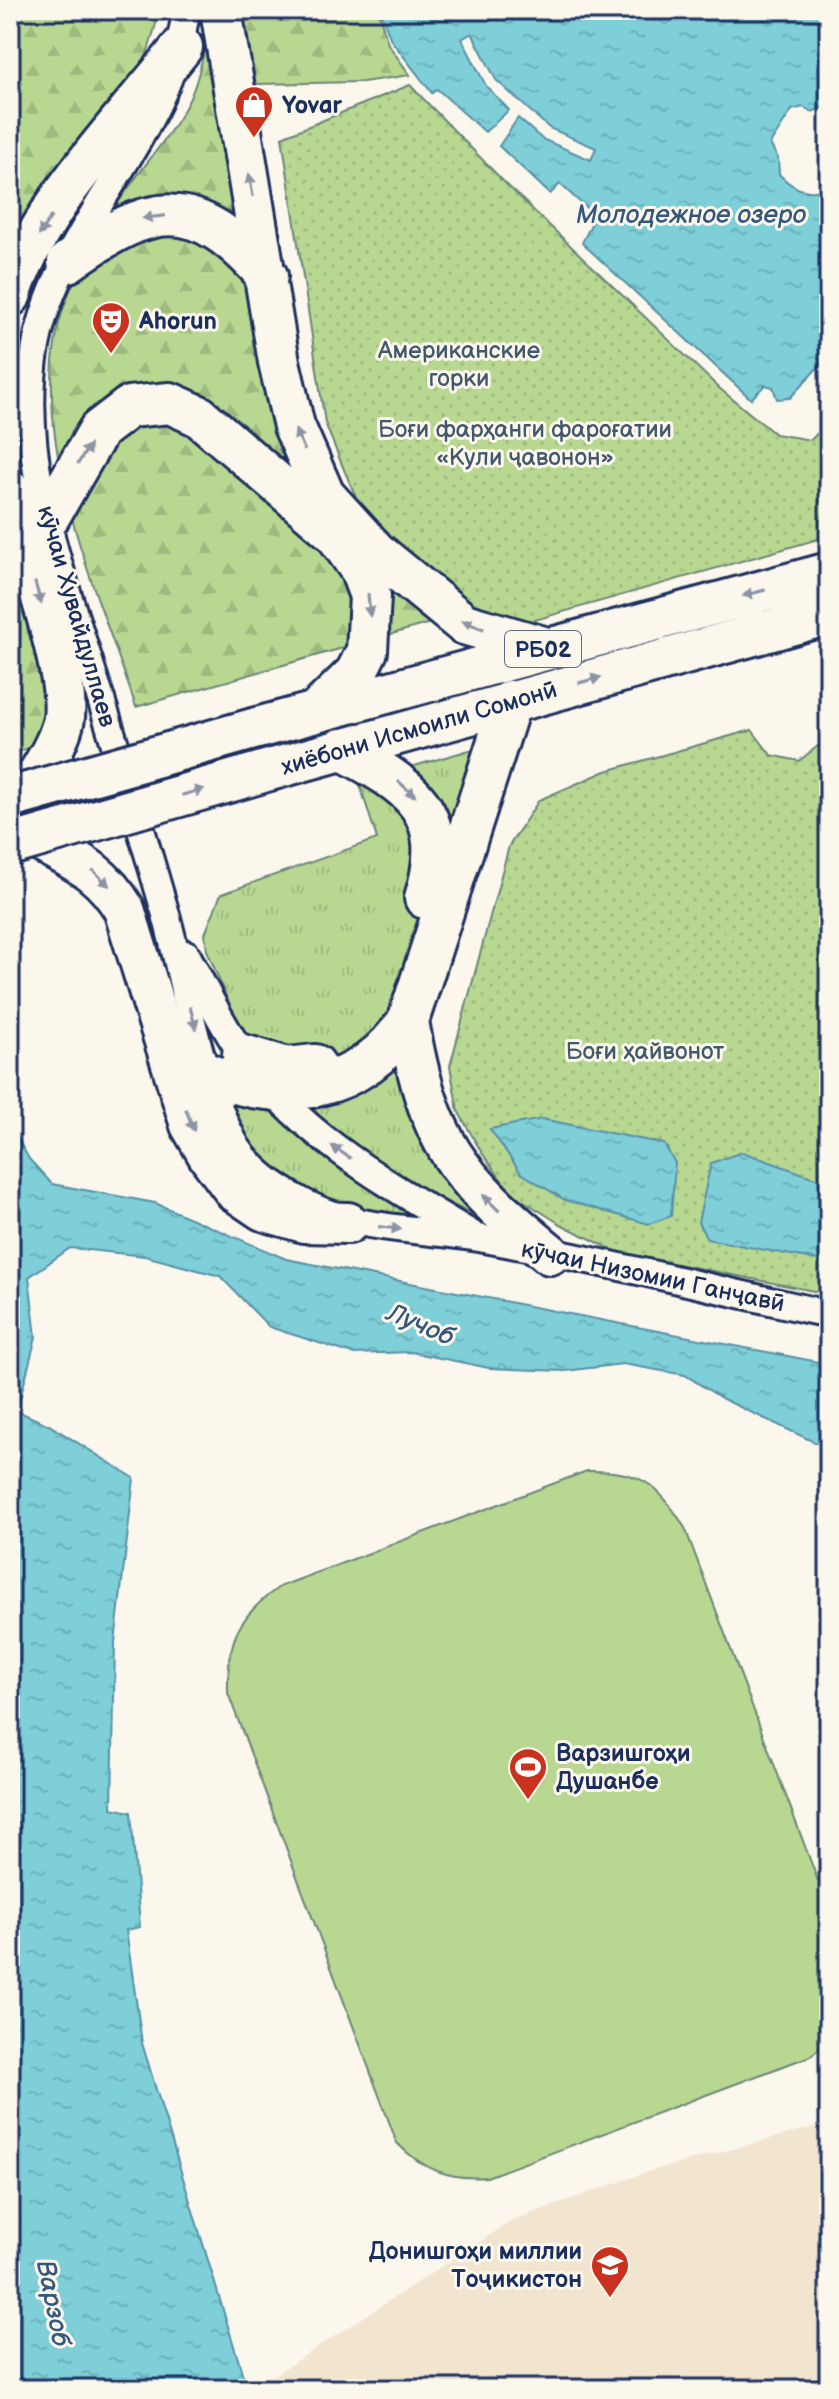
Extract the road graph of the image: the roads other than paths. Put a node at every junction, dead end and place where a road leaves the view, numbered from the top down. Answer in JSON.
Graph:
{"nodes":[{"id":1,"x":221,"y":10,"type":"edge"},
{"id":2,"x":184,"y":29,"type":"edge"},
{"id":3,"x":68,"y":262,"type":"junction"},
{"id":4,"x":267,"y":276,"type":"junction"},
{"id":5,"x":10,"y":296,"type":"edge"},
{"id":6,"x":10,"y":491,"type":"edge"},
{"id":7,"x":46,"y":522,"type":"junction"},
{"id":8,"x":829,"y":573,"type":"edge"},
{"id":9,"x":829,"y":614,"type":"edge"},
{"id":10,"x":547,"y":648,"type":"junction"},
{"id":11,"x":511,"y":701,"type":"junction"},
{"id":12,"x":316,"y":712,"type":"junction"},
{"id":13,"x":341,"y":749,"type":"junction"},
{"id":14,"x":18,"y":796,"type":"edge"},
{"id":15,"x":22,"y":841,"type":"edge"},
{"id":16,"x":166,"y":915,"type":"junction"},
{"id":17,"x":408,"y":1021,"type":"junction"},
{"id":18,"x":243,"y":1055,"type":"junction"},
{"id":19,"x":208,"y":1074,"type":"junction"},
{"id":20,"x":272,"y":1091,"type":"junction"},
{"id":21,"x":348,"y":1223,"type":"junction"},
{"id":22,"x":478,"y":1238,"type":"junction"},
{"id":23,"x":550,"y":1254,"type":"junction"},
{"id":24,"x":829,"y":1314,"type":"edge"}],
"edges":[{"from":4,"to":1,"type":"highway","one_way":true},
{"from":2,"to":3,"type":"street","name":"кӯчаи Хувайдуллаев"},
{"from":2,"to":5,"type":"highway","one_way":true},
{"from":4,"to":3,"type":"highway","one_way":true},
{"from":3,"to":7,"type":"street","name":"кӯчаи Хувайдуллаев"},
{"from":10,"to":4,"type":"highway","one_way":true},
{"from":6,"to":14,"type":"highway","one_way":true},
{"from":7,"to":12,"type":"highway","one_way":true},
{"from":7,"to":16,"type":"street","name":"кӯчаи Хувайдуллаев"},
{"from":8,"to":10,"type":"highway","name":"хиёбони Исмоили Сомонӣ","number":"РБ02","one_way":true},
{"from":11,"to":9,"type":"highway","name":"хиёбони Исмоили Сомонӣ","number":"РБ02","one_way":true},
{"from":10,"to":12,"type":"highway","name":"хиёбони Исмоили Сомонӣ","number":"РБ02"},
{"from":11,"to":13,"type":"highway","name":"хиёбони Исмоили Сомонӣ","number":"РБ02"},
{"from":11,"to":17,"type":"highway"},
{"from":12,"to":14,"type":"highway","name":"хиёбони Исмоили Сомонӣ","number":"РБ02","bridge":true},
{"from":15,"to":13,"type":"highway","name":"хиёбони Исмоили Сомонӣ","number":"РБ02","one_way":true,"bridge":true},
{"from":13,"to":18,"type":"highway","one_way":true},
{"from":15,"to":21,"type":"highway","one_way":true},
{"from":16,"to":18,"type":"street","name":"кӯчаи Хувайдуллаев"},
{"from":16,"to":19,"type":"street","name":"кӯчаи Хувайдуллаев","one_way":true},
{"from":17,"to":20,"type":"highway"},
{"from":23,"to":17,"type":"highway","one_way":true},
{"from":18,"to":20,"type":"street","name":"кӯчаи Хувайдуллаев"},
{"from":19,"to":20,"type":"highway"},
{"from":19,"to":21,"type":"street","name":"кӯчаи Хувайдуллаев"},
{"from":22,"to":20,"type":"street","name":"кӯчаи Хувайдуллаев","one_way":true},
{"from":21,"to":22,"type":"street","name":"кӯчаи Хувайдуллаев","one_way":true},
{"from":22,"to":23,"type":"street","name":"кӯчаи Низомии Ганҷавӣ"},
{"from":23,"to":24,"type":"street","name":"кӯчаи Низомии Ганҷавӣ"}]}
